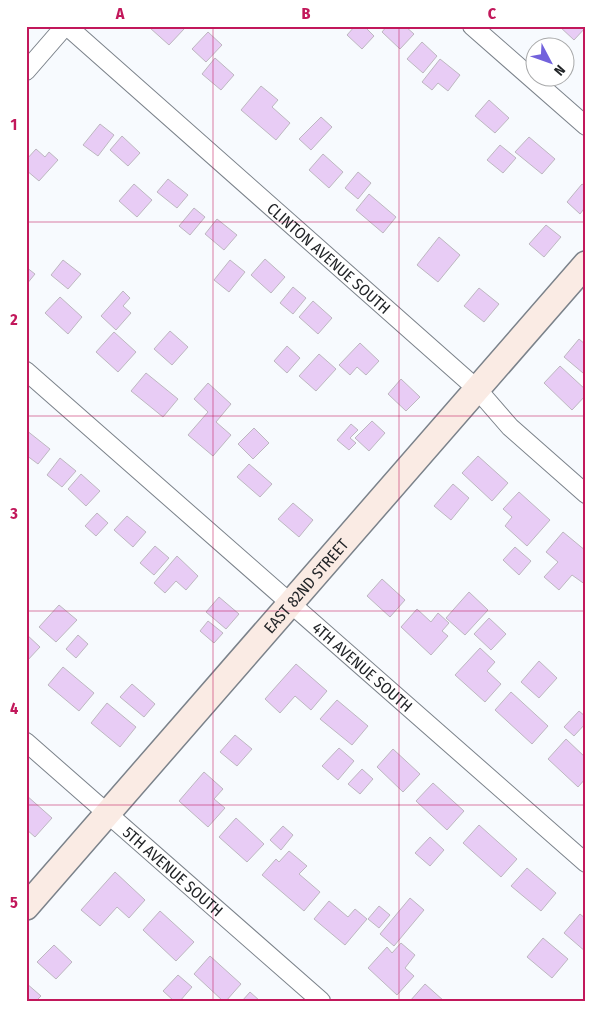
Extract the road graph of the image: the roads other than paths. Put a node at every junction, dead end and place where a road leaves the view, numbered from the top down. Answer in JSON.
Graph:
{"nodes":[{"id":1,"x":66,"y":26,"type":"edge"},
{"id":2,"x":472,"y":26,"type":"edge"},
{"id":3,"x":26,"y":71,"type":"edge"},
{"id":4,"x":586,"y":126,"type":"edge"},
{"id":5,"x":586,"y":264,"type":"edge"},
{"id":6,"x":26,"y":371,"type":"edge"},
{"id":7,"x":477,"y":389,"type":"junction"},
{"id":8,"x":586,"y":494,"type":"edge"},
{"id":9,"x":290,"y":604,"type":"junction"},
{"id":10,"x":26,"y":742,"type":"edge"},
{"id":11,"x":108,"y":814,"type":"junction"},
{"id":12,"x":586,"y":863,"type":"edge"},
{"id":13,"x":26,"y":907,"type":"edge"},
{"id":14,"x":320,"y":1001,"type":"edge"}],
"edges":[{"from":1,"to":3,"type":"street"},
{"from":1,"to":7,"type":"street","name":"CLINTON AVENUE SOUTH"},
{"from":2,"to":4,"type":"street"},
{"from":5,"to":7,"type":"street","name":"EAST 82ND STREET"},
{"from":6,"to":9,"type":"street","name":"4TH AVENUE SOUTH"},
{"from":7,"to":8,"type":"street","name":"CLINTON AVENUE SOUTH"},
{"from":7,"to":9,"type":"street","name":"EAST 82ND STREET"},
{"from":9,"to":11,"type":"street","name":"EAST 82ND STREET"},
{"from":9,"to":12,"type":"street","name":"4TH AVENUE SOUTH"},
{"from":10,"to":11,"type":"street","name":"5TH AVENUE SOUTH"},
{"from":11,"to":13,"type":"street","name":"EAST 82ND STREET"},
{"from":11,"to":14,"type":"street","name":"5TH AVENUE SOUTH"}]}
